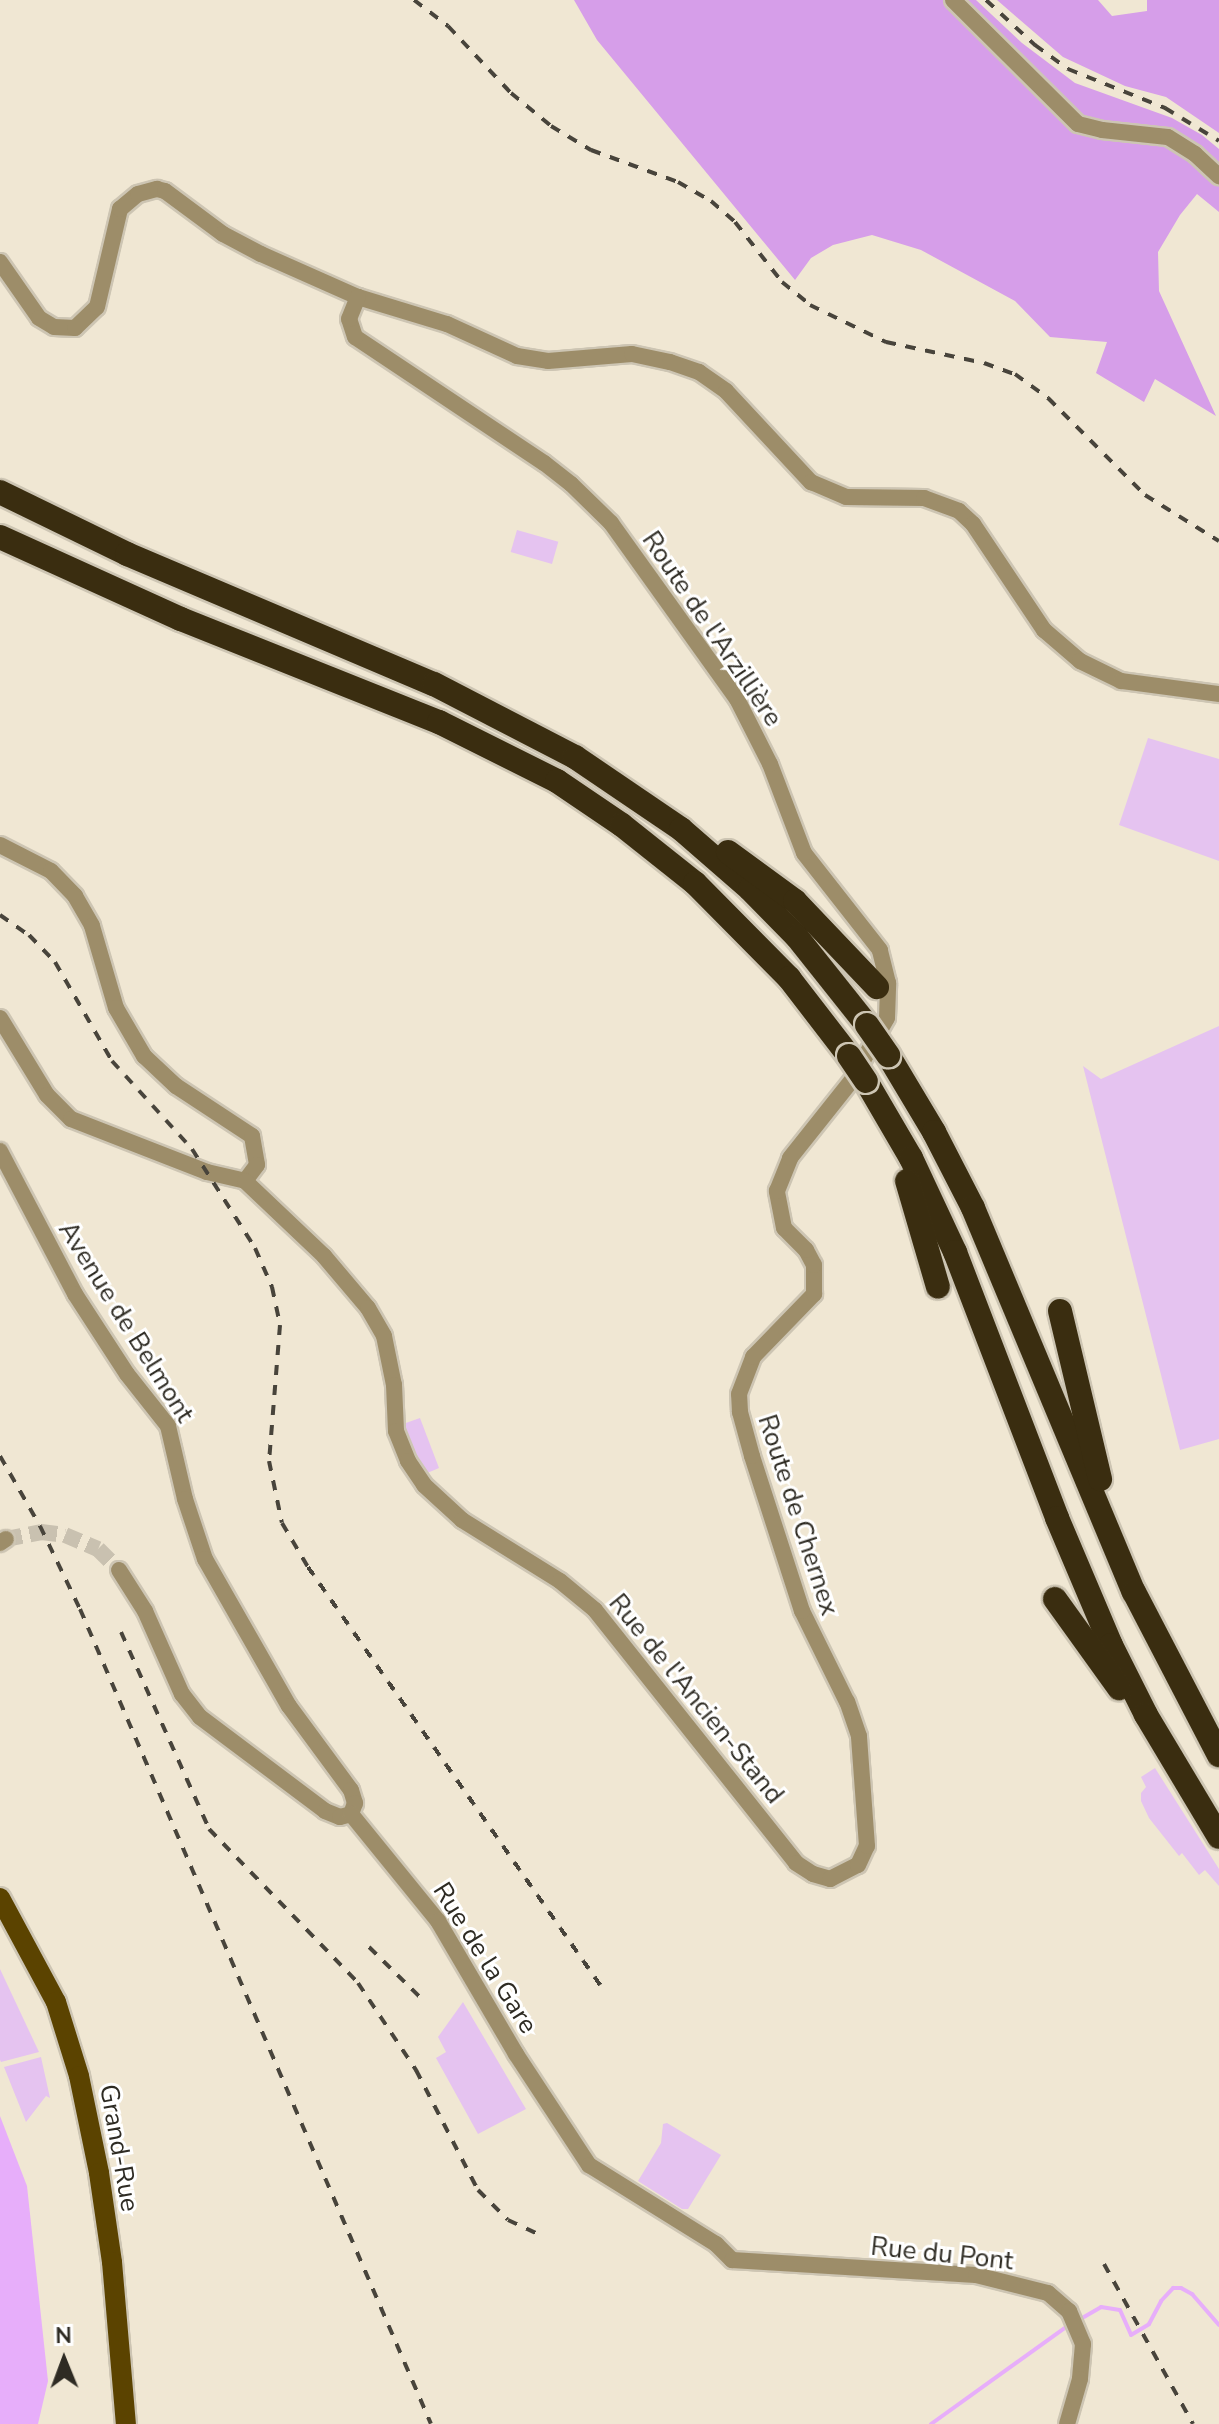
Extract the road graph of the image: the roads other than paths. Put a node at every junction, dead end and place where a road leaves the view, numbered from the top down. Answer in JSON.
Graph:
{"nodes":[{"id":1,"x":953,"y":0,"type":"edge"},
{"id":2,"x":1219,"y":176,"type":"edge"},
{"id":3,"x":0,"y":262,"type":"edge"},
{"id":4,"x":358,"y":297,"type":"junction"},
{"id":5,"x":0,"y":492,"type":"edge"},
{"id":6,"x":0,"y":537,"type":"edge"},
{"id":7,"x":1219,"y":694,"type":"edge"},
{"id":8,"x":641,"y":799,"type":"junction"},
{"id":9,"x":0,"y":845,"type":"edge"},
{"id":10,"x":877,"y":987,"type":"dead end"},
{"id":11,"x":0,"y":1018,"type":"edge"},
{"id":12,"x":860,"y":1077,"type":"junction"},
{"id":13,"x":0,"y":1151,"type":"edge"},
{"id":14,"x":245,"y":1181,"type":"junction"},
{"id":15,"x":938,"y":1287,"type":"dead end"},
{"id":16,"x":1060,"y":1311,"type":"dead end"},
{"id":17,"x":1118,"y":1555,"type":"junction"},
{"id":18,"x":119,"y":1570,"type":"tunnel mouth"},
{"id":19,"x":1055,"y":1599,"type":"dead end"},
{"id":20,"x":1219,"y":1755,"type":"edge"},
{"id":21,"x":1185,"y":1784,"type":"junction"},
{"id":22,"x":351,"y":1814,"type":"junction"},
{"id":23,"x":1219,"y":1837,"type":"edge"},
{"id":24,"x":852,"y":1870,"type":"joint"},
{"id":25,"x":0,"y":1898,"type":"edge"},
{"id":26,"x":732,"y":2260,"type":"joint"},
{"id":27,"x":126,"y":2424,"type":"edge"},
{"id":28,"x":1067,"y":2424,"type":"edge"}],
"edges":[{"from":1,"to":2,"type":"street"},
{"from":3,"to":4,"type":"street"},
{"from":4,"to":7,"type":"street"},
{"from":4,"to":12,"type":"street","name":"Route de l'Arzillière"},
{"from":5,"to":8,"type":"highway"},
{"from":6,"to":12,"type":"highway"},
{"from":8,"to":10,"type":"highway"},
{"from":8,"to":17,"type":"highway","bridge":true},
{"from":9,"to":14,"type":"street"},
{"from":11,"to":14,"type":"street","name":"Rue de l'Ancien-Stand"},
{"from":12,"to":15,"type":"highway"},
{"from":12,"to":21,"type":"highway"},
{"from":12,"to":24,"type":"street","name":"Route de Chernex"},
{"from":13,"to":22,"type":"street","name":"Avenue de Belmont"},
{"from":14,"to":24,"type":"street","name":"Rue de l'Ancien-Stand"},
{"from":16,"to":17,"type":"highway"},
{"from":17,"to":20,"type":"highway"},
{"from":18,"to":22,"type":"street"},
{"from":19,"to":21,"type":"highway"},
{"from":21,"to":23,"type":"highway"},
{"from":22,"to":26,"type":"street","name":"Rue de la Gare"},
{"from":25,"to":27,"type":"main road","name":"Grand-Rue"},
{"from":26,"to":28,"type":"street","name":"Rue du Pont"}]}
